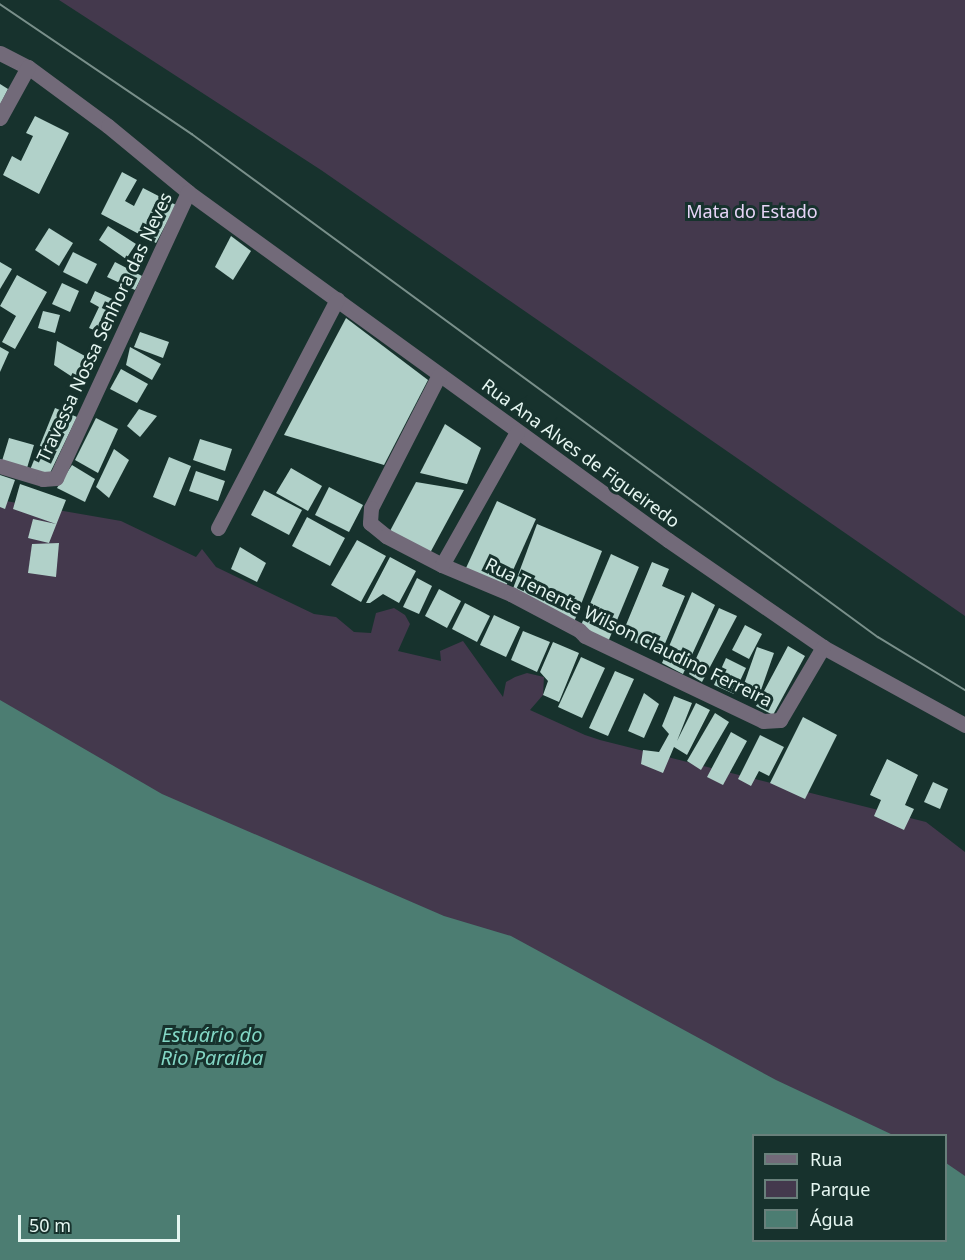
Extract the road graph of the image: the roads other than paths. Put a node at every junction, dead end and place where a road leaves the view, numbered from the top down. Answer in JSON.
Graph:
{"nodes":[{"id":1,"x":0,"y":53,"type":"edge"},
{"id":2,"x":28,"y":67,"type":"junction"},
{"id":3,"x":0,"y":118,"type":"edge"},
{"id":4,"x":188,"y":192,"type":"junction"},
{"id":5,"x":337,"y":299,"type":"junction"},
{"id":6,"x":440,"y":375,"type":"junction"},
{"id":7,"x":517,"y":432,"type":"junction"},
{"id":8,"x":0,"y":466,"type":"edge"},
{"id":9,"x":218,"y":528,"type":"dead end"},
{"id":10,"x":442,"y":565,"type":"junction"},
{"id":11,"x":823,"y":647,"type":"junction"},
{"id":12,"x":965,"y":725,"type":"edge"}],
"edges":[{"from":1,"to":2,"type":"street","name":"Rua Ana Alves de Figueiredo"},
{"from":2,"to":3,"type":"street"},
{"from":2,"to":4,"type":"street","name":"Rua Ana Alves de Figueiredo"},
{"from":4,"to":5,"type":"street","name":"Rua Ana Alves de Figueiredo"},
{"from":4,"to":8,"type":"street","name":"Travessa Nossa Senhora das Neves"},
{"from":5,"to":6,"type":"street","name":"Rua Ana Alves de Figueiredo"},
{"from":5,"to":9,"type":"street"},
{"from":6,"to":7,"type":"street","name":"Rua Ana Alves de Figueiredo"},
{"from":6,"to":10,"type":"street","name":"Rua Tenente Wilson Claudino Ferreira"},
{"from":7,"to":10,"type":"street"},
{"from":7,"to":11,"type":"street","name":"Rua Ana Alves de Figueiredo"},
{"from":10,"to":11,"type":"street","name":"Rua Tenente Wilson Claudino Ferreira"},
{"from":11,"to":12,"type":"street","name":"Rua Ana Alves de Figueiredo"}]}
